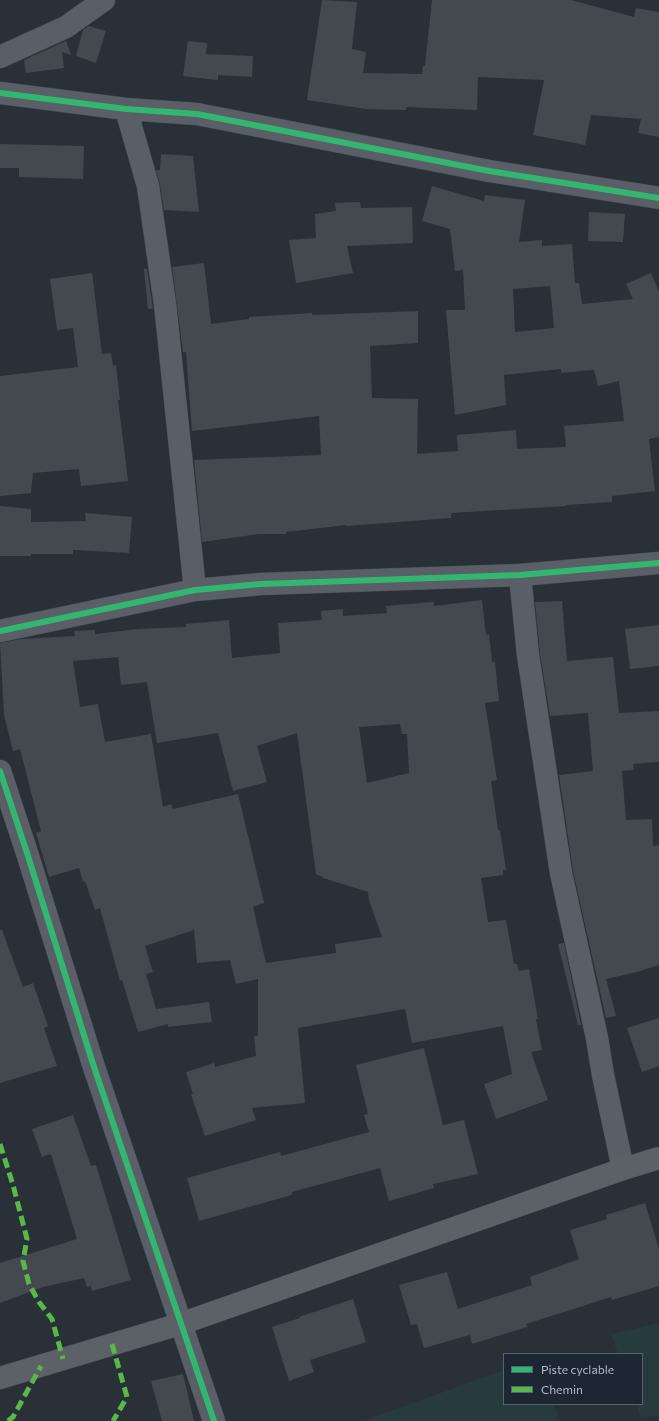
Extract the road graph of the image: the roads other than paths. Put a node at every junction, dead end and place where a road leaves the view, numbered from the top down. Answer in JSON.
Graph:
{"nodes":[{"id":1,"x":104,"y":0,"type":"edge"},
{"id":2,"x":0,"y":57,"type":"edge"},
{"id":3,"x":0,"y":93,"type":"edge"},
{"id":4,"x":126,"y":109,"type":"junction"},
{"id":5,"x":659,"y":198,"type":"edge"},
{"id":6,"x":659,"y":563,"type":"edge"},
{"id":7,"x":520,"y":575,"type":"junction"},
{"id":8,"x":195,"y":590,"type":"junction"},
{"id":9,"x":0,"y":631,"type":"edge"},
{"id":10,"x":0,"y":771,"type":"edge"},
{"id":11,"x":659,"y":1158,"type":"edge"},
{"id":12,"x":623,"y":1169,"type":"junction"},
{"id":13,"x":180,"y":1324,"type":"junction"},
{"id":14,"x":0,"y":1378,"type":"edge"},
{"id":15,"x":214,"y":1421,"type":"edge"}],
"edges":[{"from":1,"to":2,"type":"street"},
{"from":3,"to":4,"type":"street"},
{"from":4,"to":5,"type":"street"},
{"from":4,"to":8,"type":"street"},
{"from":6,"to":7,"type":"street"},
{"from":7,"to":8,"type":"street"},
{"from":7,"to":12,"type":"street"},
{"from":8,"to":9,"type":"street"},
{"from":10,"to":13,"type":"street"},
{"from":11,"to":12,"type":"main road"},
{"from":12,"to":13,"type":"main road"},
{"from":13,"to":14,"type":"main road"},
{"from":13,"to":15,"type":"street"}]}
